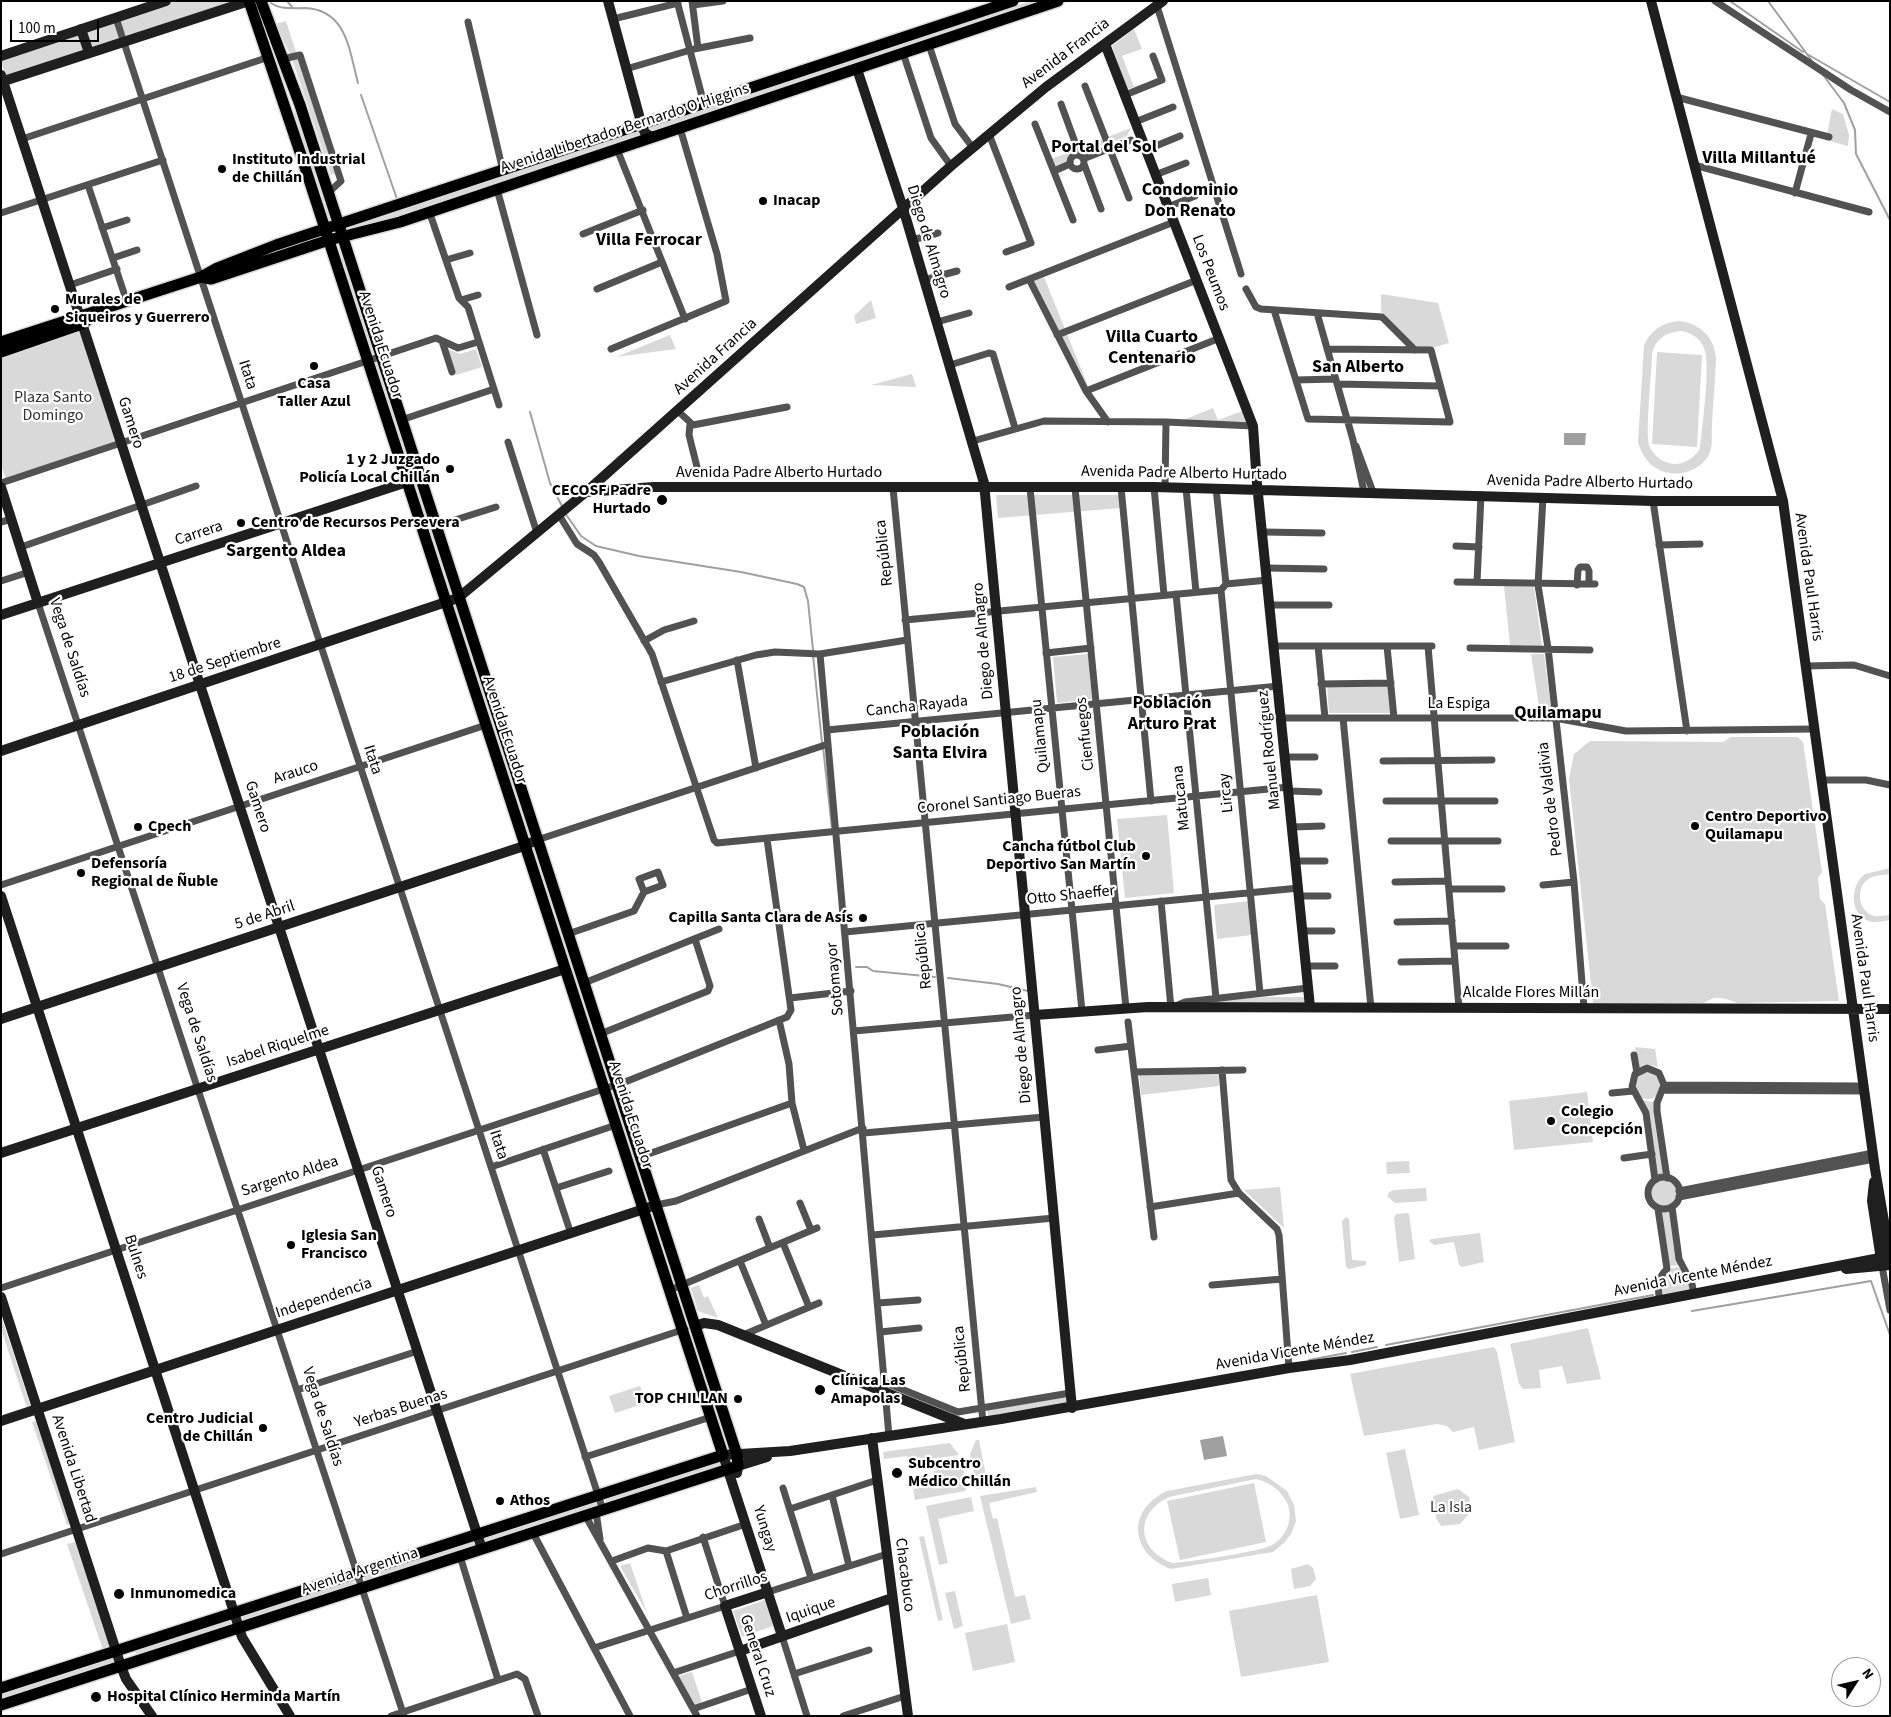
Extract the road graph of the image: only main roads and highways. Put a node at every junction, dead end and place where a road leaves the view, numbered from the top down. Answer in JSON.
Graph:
{"nodes":[{"id":1,"x":249,"y":1,"type":"edge"},
{"id":2,"x":261,"y":1,"type":"edge"},
{"id":3,"x":1013,"y":1,"type":"edge"},
{"id":4,"x":1058,"y":1,"type":"edge"},
{"id":5,"x":1030,"y":6,"type":"edge"},
{"id":6,"x":666,"y":117,"type":"junction"},
{"id":7,"x":676,"y":130,"type":"junction"},
{"id":8,"x":338,"y":225,"type":"junction"},
{"id":9,"x":327,"y":235,"type":"junction"},
{"id":10,"x":342,"y":237,"type":"junction"},
{"id":11,"x":81,"y":320,"type":"junction"},
{"id":12,"x":1,"y":342,"type":"edge"},
{"id":13,"x":1,"y":352,"type":"edge"},
{"id":14,"x":407,"y":482,"type":"junction"},
{"id":15,"x":423,"y":489,"type":"junction"},
{"id":16,"x":486,"y":725,"type":"junction"},
{"id":17,"x":503,"y":734,"type":"junction"},
{"id":18,"x":575,"y":954,"type":"junction"},
{"id":19,"x":563,"y":964,"type":"junction"},
{"id":20,"x":723,"y":1455,"type":"joint"},
{"id":21,"x":734,"y":1464,"type":"joint"},
{"id":22,"x":96,"y":1656,"type":"junction"},
{"id":23,"x":96,"y":1674,"type":"junction"},
{"id":24,"x":34,"y":1677,"type":"junction"},
{"id":25,"x":1,"y":1688,"type":"edge"},
{"id":26,"x":39,"y":1692,"type":"junction"},
{"id":27,"x":1,"y":1705,"type":"edge"}],
"edges":[{"from":1,"to":9,"type":"main road","name":"Avenida Ecuador"},
{"from":2,"to":8,"type":"main road","name":"Avenida Ecuador"},
{"from":3,"to":6,"type":"main road","name":"Avenida Libertador Bernardo O'Higgins"},
{"from":4,"to":5,"type":"main road","name":"Avenida Libertador Bernardo O'Higgins"},
{"from":5,"to":7,"type":"main road","name":"Avenida Libertador Bernardo O'Higgins"},
{"from":6,"to":7,"type":"main road"},
{"from":6,"to":8,"type":"main road","name":"Avenida Libertador Bernardo O'Higgins"},
{"from":7,"to":10,"type":"main road","name":"Avenida Libertador Bernardo O'Higgins"},
{"from":8,"to":9,"type":"main road","name":"Avenida Libertador Bernardo O'Higgins"},
{"from":8,"to":10,"type":"main road","name":"Avenida Ecuador"},
{"from":9,"to":10,"type":"main road","name":"Avenida Libertador Bernardo O'Higgins"},
{"from":9,"to":11,"type":"main road","name":"Avenida Libertador Bernardo O'Higgins"},
{"from":9,"to":14,"type":"main road","name":"Avenida Ecuador"},
{"from":10,"to":15,"type":"main road","name":"Avenida Ecuador"},
{"from":11,"to":12,"type":"main road","name":"Avenida Libertador Bernardo O'Higgins"},
{"from":11,"to":13,"type":"main road","name":"Avenida Libertador Bernardo O'Higgins"},
{"from":14,"to":15,"type":"main road"},
{"from":14,"to":16,"type":"main road","name":"Avenida Ecuador"},
{"from":15,"to":17,"type":"main road","name":"Avenida Ecuador"},
{"from":16,"to":17,"type":"main road"},
{"from":16,"to":19,"type":"main road","name":"Avenida Ecuador"},
{"from":17,"to":18,"type":"main road","name":"Avenida Ecuador"},
{"from":18,"to":19,"type":"main road"},
{"from":18,"to":21,"type":"main road","name":"Avenida Ecuador"},
{"from":19,"to":20,"type":"main road","name":"Avenida Ecuador"},
{"from":20,"to":22,"type":"main road","name":"Avenida Argentina"},
{"from":21,"to":23,"type":"main road","name":"Avenida Argentina"},
{"from":22,"to":23,"type":"main road"},
{"from":22,"to":24,"type":"main road","name":"Avenida Argentina"},
{"from":23,"to":26,"type":"main road","name":"Avenida Argentina"},
{"from":24,"to":25,"type":"main road","name":"Avenida Argentina"},
{"from":24,"to":26,"type":"main road"},
{"from":26,"to":27,"type":"main road","name":"Avenida Argentina"}]}
